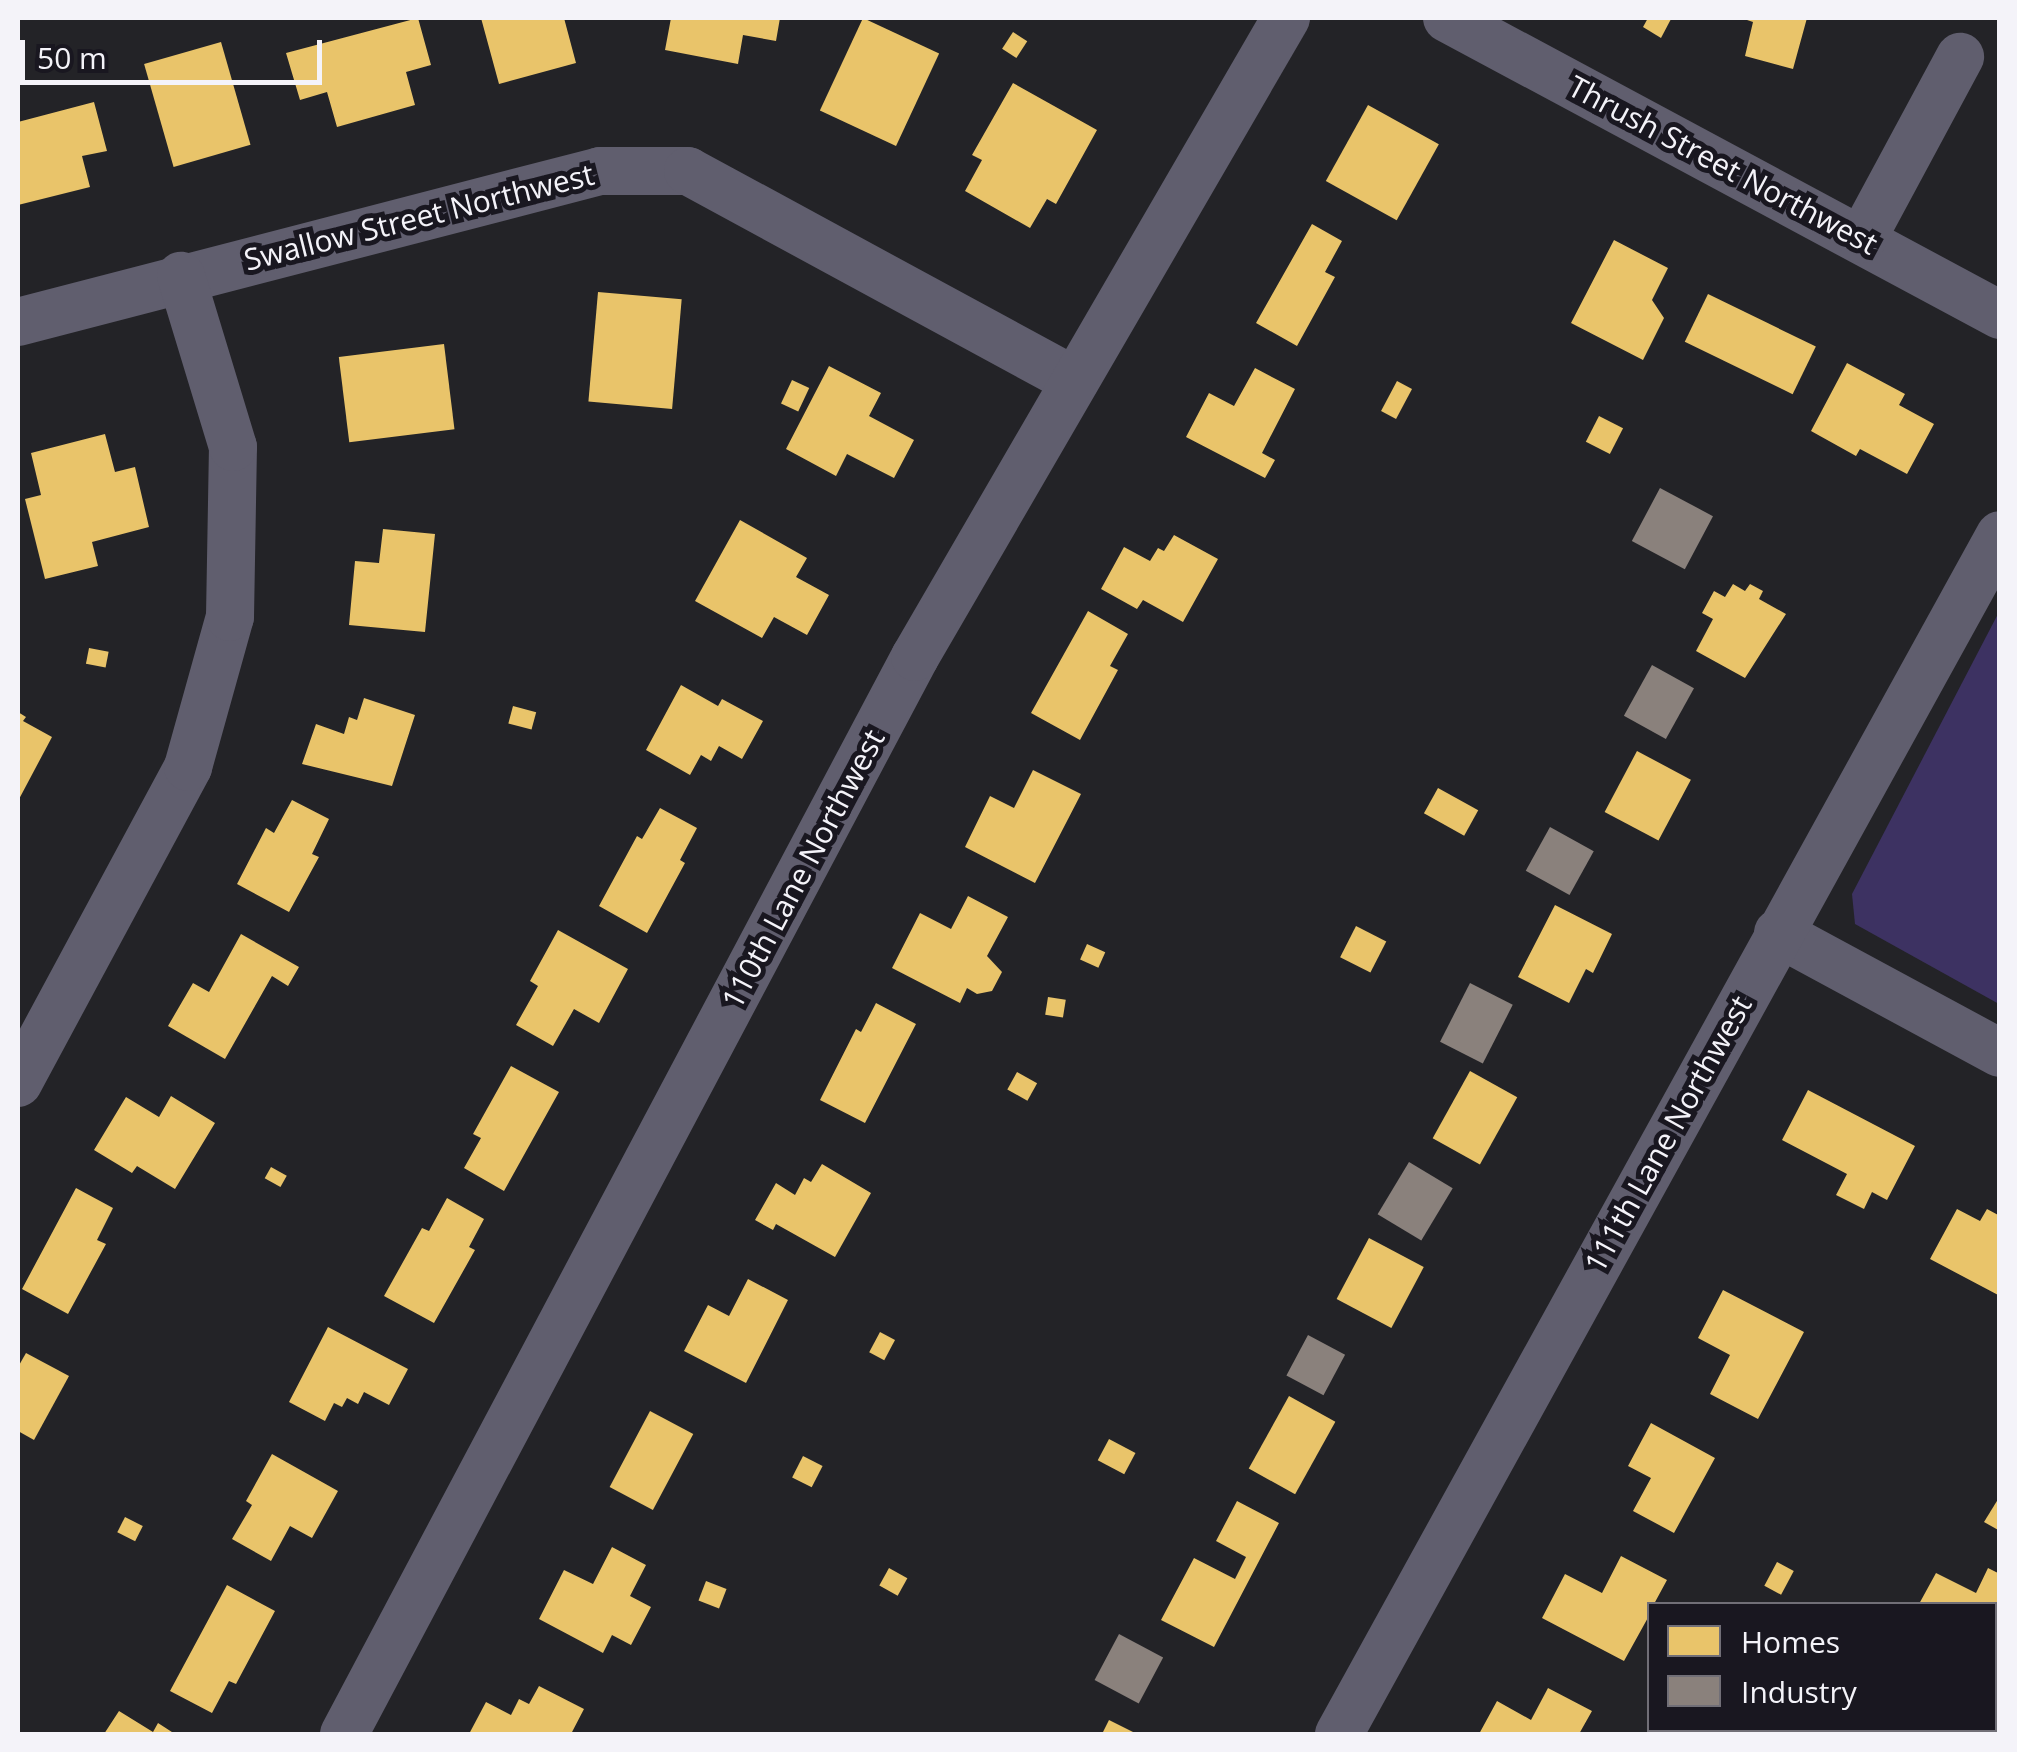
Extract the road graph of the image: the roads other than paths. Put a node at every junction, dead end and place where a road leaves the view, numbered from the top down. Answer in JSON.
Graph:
{"nodes":[{"id":1,"x":1286,"y":18,"type":"edge"},
{"id":2,"x":1446,"y":18,"type":"edge"},
{"id":3,"x":1960,"y":57,"type":"dead end"},
{"id":4,"x":1862,"y":238,"type":"junction"},
{"id":5,"x":181,"y":276,"type":"junction"},
{"id":6,"x":2000,"y":315,"type":"edge"},
{"id":7,"x":18,"y":322,"type":"edge"},
{"id":8,"x":1074,"y":382,"type":"junction"},
{"id":9,"x":2000,"y":535,"type":"edge"},
{"id":10,"x":1778,"y":933,"type":"junction"},
{"id":11,"x":2000,"y":1054,"type":"edge"},
{"id":12,"x":18,"y":1083,"type":"edge"},
{"id":13,"x":344,"y":1734,"type":"edge"},
{"id":14,"x":1339,"y":1734,"type":"edge"}],
"edges":[{"from":1,"to":8,"type":"street","name":"110th Lane Northwest"},
{"from":2,"to":4,"type":"street","name":"Thrush Street Northwest"},
{"from":3,"to":4,"type":"street"},
{"from":4,"to":6,"type":"street","name":"Thrush Street Northwest"},
{"from":5,"to":7,"type":"street","name":"Swallow Street Northwest"},
{"from":5,"to":8,"type":"street","name":"Swallow Street Northwest"},
{"from":5,"to":12,"type":"street"},
{"from":8,"to":13,"type":"street","name":"110th Lane Northwest"},
{"from":9,"to":10,"type":"street","name":"111th Lane Northwest"},
{"from":10,"to":11,"type":"street"},
{"from":10,"to":14,"type":"street","name":"111th Lane Northwest"}]}
